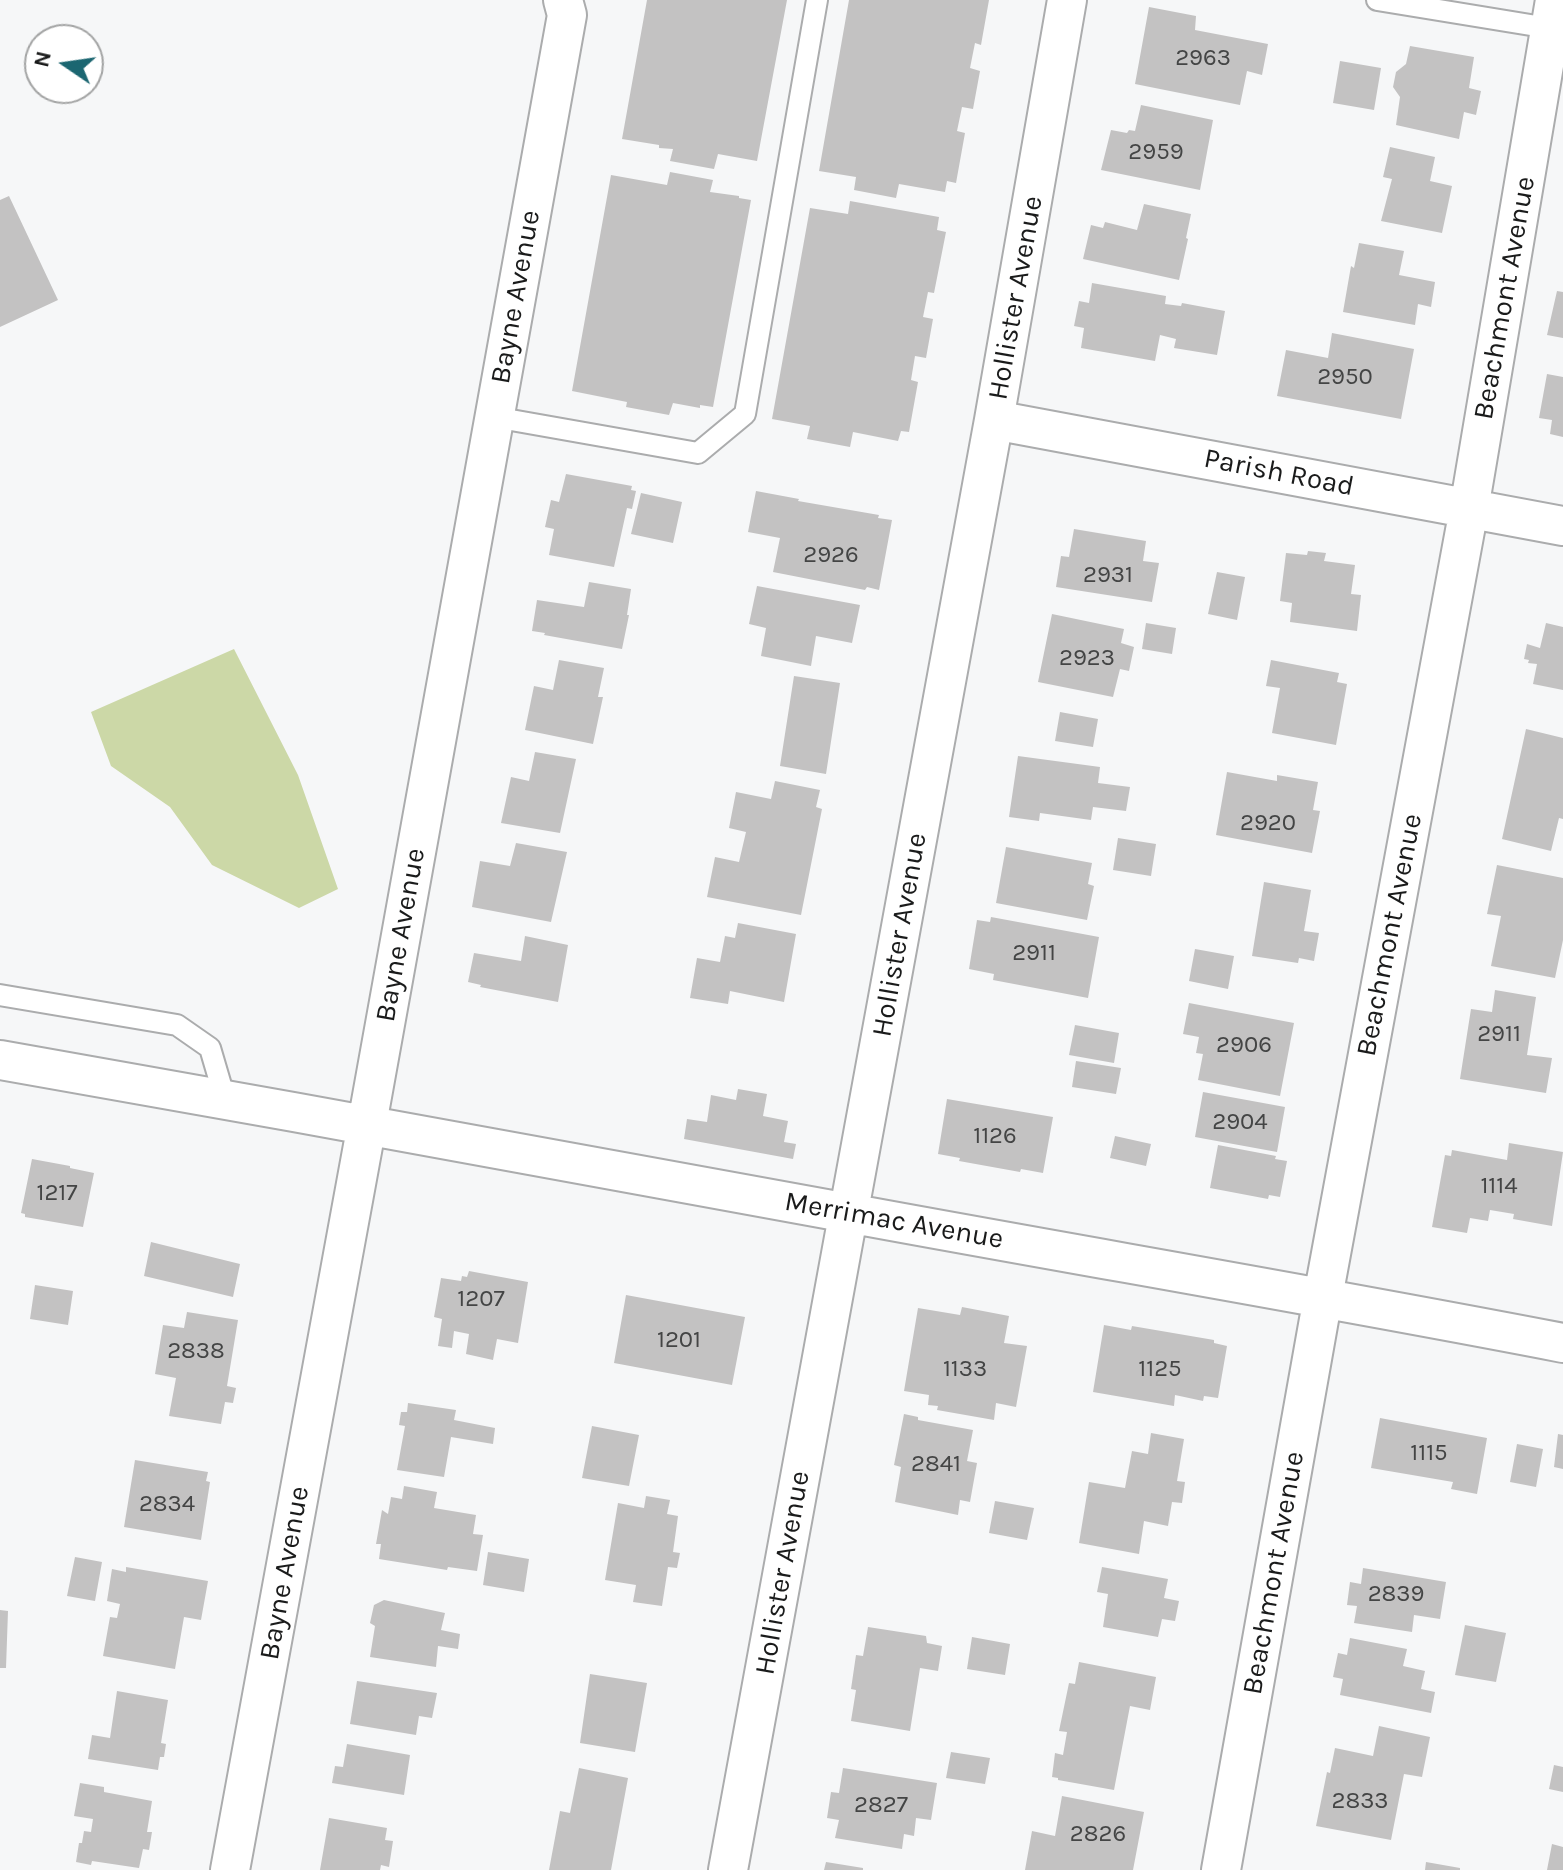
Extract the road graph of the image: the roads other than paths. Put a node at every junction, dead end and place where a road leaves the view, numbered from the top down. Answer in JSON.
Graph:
{"nodes":[{"id":1,"x":563,"y":0,"type":"edge"},
{"id":2,"x":817,"y":0,"type":"edge"},
{"id":3,"x":1067,"y":0,"type":"edge"},
{"id":4,"x":1377,"y":0,"type":"edge"},
{"id":5,"x":1556,"y":20,"type":"edge"},
{"id":6,"x":494,"y":417,"type":"junction"},
{"id":7,"x":994,"y":420,"type":"junction"},
{"id":8,"x":1469,"y":509,"type":"junction"},
{"id":9,"x":1563,"y":526,"type":"edge"},
{"id":10,"x":0,"y":995,"type":"edge"},
{"id":11,"x":0,"y":1060,"type":"edge"},
{"id":12,"x":225,"y":1099,"type":"junction"},
{"id":13,"x":367,"y":1124,"type":"junction"},
{"id":14,"x":849,"y":1213,"type":"junction"},
{"id":15,"x":1323,"y":1297,"type":"junction"},
{"id":16,"x":1563,"y":1343,"type":"edge"},
{"id":17,"x":230,"y":1870,"type":"edge"},
{"id":18,"x":728,"y":1870,"type":"edge"},
{"id":19,"x":1221,"y":1870,"type":"edge"}],
"edges":[{"from":1,"to":6,"type":"street","name":"Bayne Avenue"},
{"from":2,"to":6,"type":"lane"},
{"from":3,"to":7,"type":"street","name":"Hollister Avenue"},
{"from":4,"to":5,"type":"lane"},
{"from":5,"to":8,"type":"street","name":"Beachmont Avenue"},
{"from":6,"to":13,"type":"street","name":"Bayne Avenue"},
{"from":7,"to":8,"type":"street","name":"Parish Road"},
{"from":7,"to":14,"type":"street","name":"Hollister Avenue"},
{"from":8,"to":9,"type":"street","name":"Parish Road"},
{"from":8,"to":15,"type":"street","name":"Beachmont Avenue"},
{"from":10,"to":12,"type":"lane"},
{"from":11,"to":12,"type":"street","name":"Merrimac Avenue"},
{"from":12,"to":13,"type":"street","name":"Merrimac Avenue"},
{"from":13,"to":14,"type":"street","name":"Merrimac Avenue"},
{"from":13,"to":17,"type":"street","name":"Bayne Avenue"},
{"from":14,"to":15,"type":"street","name":"Merrimac Avenue"},
{"from":14,"to":18,"type":"street","name":"Hollister Avenue"},
{"from":15,"to":16,"type":"street","name":"Merrimac Avenue"},
{"from":15,"to":19,"type":"street","name":"Beachmont Avenue"}]}
